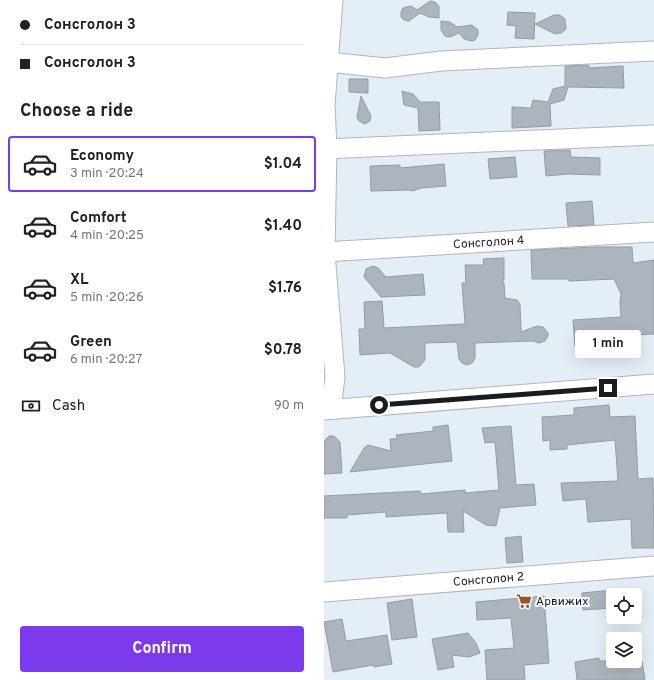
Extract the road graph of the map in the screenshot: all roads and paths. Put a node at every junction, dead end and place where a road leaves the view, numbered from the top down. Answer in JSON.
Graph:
{"nodes":[{"id":1,"x":333,"y":0,"type":"edge"},
{"id":2,"x":654,"y":51,"type":"edge"},
{"id":3,"x":328,"y":62,"type":"junction"},
{"id":4,"x":654,"y":135,"type":"edge"},
{"id":5,"x":326,"y":148,"type":"edge"},
{"id":6,"x":654,"y":232,"type":"edge"},
{"id":7,"x":325,"y":252,"type":"edge"},
{"id":8,"x":654,"y":384,"type":"edge"},
{"id":9,"x":324,"y":404,"type":"edge"},
{"id":10,"x":324,"y":410,"type":"edge"},
{"id":11,"x":654,"y":566,"type":"edge"},
{"id":12,"x":324,"y":592,"type":"edge"}],
"edges":[{"from":1,"to":3,"type":"street"},
{"from":2,"to":3,"type":"street"},
{"from":3,"to":5,"type":"street"},
{"from":4,"to":5,"type":"street"},
{"from":5,"to":7,"type":"street"},
{"from":6,"to":7,"type":"street","name":"Сонсголон 4"},
{"from":7,"to":9,"type":"street"},
{"from":8,"to":10,"type":"street"},
{"from":11,"to":12,"type":"street","name":"Сонсголон 2"}]}
